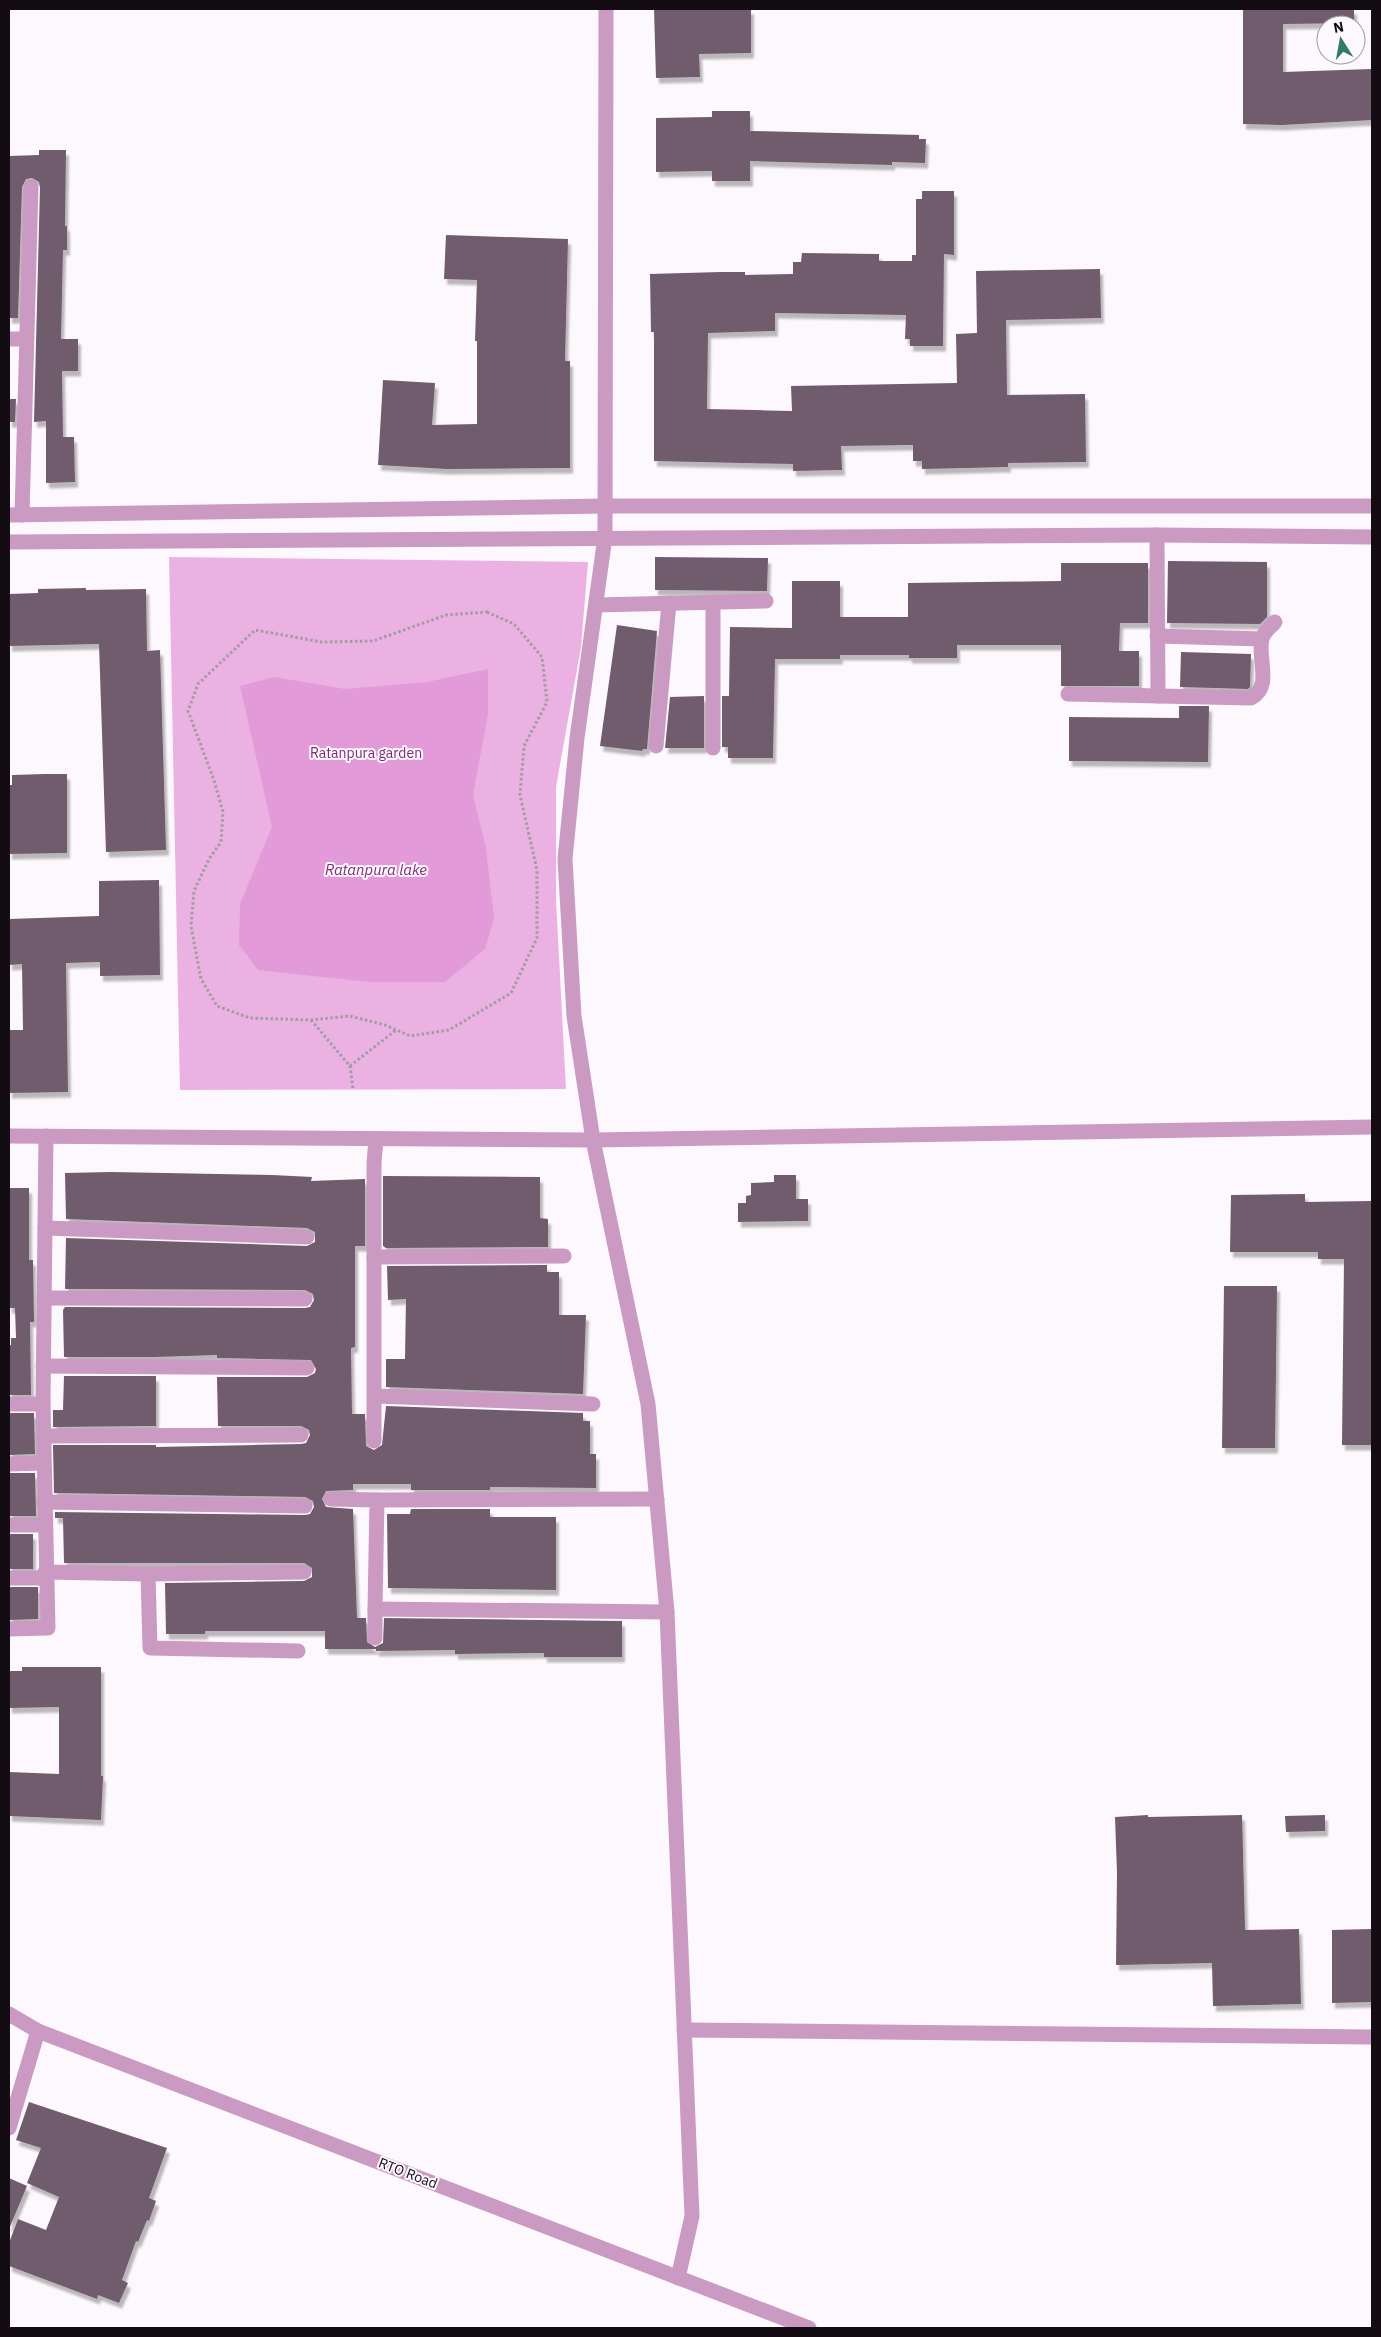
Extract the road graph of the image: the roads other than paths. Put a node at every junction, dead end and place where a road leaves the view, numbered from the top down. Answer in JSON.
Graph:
{"nodes":[{"id":1,"x":606,"y":9,"type":"edge"},
{"id":2,"x":31,"y":187,"type":"dead end"},
{"id":3,"x":9,"y":339,"type":"edge"},
{"id":4,"x":26,"y":339,"type":"junction"},
{"id":5,"x":605,"y":506,"type":"junction"},
{"id":6,"x":1372,"y":506,"type":"edge"},
{"id":7,"x":15,"y":515,"type":"edge"},
{"id":8,"x":1157,"y":535,"type":"junction"},
{"id":9,"x":605,"y":537,"type":"junction"},
{"id":10,"x":1372,"y":537,"type":"edge"},
{"id":11,"x":9,"y":542,"type":"edge"},
{"id":12,"x":766,"y":601,"type":"dead end"},
{"id":13,"x":713,"y":602,"type":"junction"},
{"id":14,"x":669,"y":603,"type":"junction"},
{"id":15,"x":596,"y":605,"type":"junction"},
{"id":16,"x":1275,"y":622,"type":"dead end"},
{"id":17,"x":1157,"y":636,"type":"junction"},
{"id":18,"x":1262,"y":638,"type":"junction"},
{"id":19,"x":1068,"y":694,"type":"dead end"},
{"id":20,"x":1158,"y":696,"type":"junction"},
{"id":21,"x":656,"y":746,"type":"dead end"},
{"id":22,"x":713,"y":748,"type":"dead end"},
{"id":23,"x":1372,"y":1126,"type":"edge"},
{"id":24,"x":9,"y":1136,"type":"edge"},
{"id":25,"x":46,"y":1136,"type":"junction"},
{"id":26,"x":376,"y":1139,"type":"junction"},
{"id":27,"x":593,"y":1140,"type":"junction"},
{"id":28,"x":45,"y":1228,"type":"junction"},
{"id":29,"x":307,"y":1237,"type":"dead end"},
{"id":30,"x":564,"y":1256,"type":"dead end"},
{"id":31,"x":374,"y":1257,"type":"junction"},
{"id":32,"x":44,"y":1298,"type":"junction"},
{"id":33,"x":305,"y":1298,"type":"dead end"},
{"id":34,"x":43,"y":1366,"type":"junction"},
{"id":35,"x":307,"y":1368,"type":"dead end"},
{"id":36,"x":375,"y":1396,"type":"junction"},
{"id":37,"x":9,"y":1404,"type":"edge"},
{"id":38,"x":43,"y":1404,"type":"junction"},
{"id":39,"x":593,"y":1404,"type":"dead end"},
{"id":40,"x":44,"y":1436,"type":"junction"},
{"id":41,"x":300,"y":1436,"type":"dead end"},
{"id":42,"x":374,"y":1440,"type":"dead end"},
{"id":43,"x":44,"y":1463,"type":"junction"},
{"id":44,"x":9,"y":1464,"type":"edge"},
{"id":45,"x":330,"y":1499,"type":"dead end"},
{"id":46,"x":657,"y":1499,"type":"junction"},
{"id":47,"x":377,"y":1500,"type":"junction"},
{"id":48,"x":44,"y":1502,"type":"junction"},
{"id":49,"x":304,"y":1506,"type":"dead end"},
{"id":50,"x":9,"y":1525,"type":"edge"},
{"id":51,"x":45,"y":1525,"type":"junction"},
{"id":52,"x":304,"y":1572,"type":"dead end"},
{"id":53,"x":148,"y":1574,"type":"junction"},
{"id":54,"x":45,"y":1575,"type":"junction"},
{"id":55,"x":9,"y":1578,"type":"edge"},
{"id":56,"x":375,"y":1609,"type":"junction"},
{"id":57,"x":667,"y":1612,"type":"junction"},
{"id":58,"x":9,"y":1629,"type":"edge"},
{"id":59,"x":374,"y":1638,"type":"dead end"},
{"id":60,"x":298,"y":1651,"type":"dead end"},
{"id":61,"x":9,"y":2014,"type":"edge"},
{"id":62,"x":684,"y":2030,"type":"junction"},
{"id":63,"x":38,"y":2031,"type":"junction"},
{"id":64,"x":1372,"y":2037,"type":"edge"},
{"id":65,"x":9,"y":2128,"type":"edge"},
{"id":66,"x":678,"y":2278,"type":"junction"},
{"id":67,"x":809,"y":2328,"type":"edge"}],
"edges":[{"from":1,"to":5,"type":"street"},
{"from":2,"to":4,"type":"street"},
{"from":3,"to":4,"type":"street"},
{"from":4,"to":7,"type":"street"},
{"from":5,"to":6,"type":"street"},
{"from":5,"to":7,"type":"street"},
{"from":5,"to":9,"type":"street"},
{"from":8,"to":9,"type":"street"},
{"from":8,"to":10,"type":"street"},
{"from":8,"to":17,"type":"street"},
{"from":9,"to":11,"type":"street"},
{"from":9,"to":15,"type":"street"},
{"from":12,"to":13,"type":"street"},
{"from":13,"to":14,"type":"street"},
{"from":13,"to":22,"type":"street"},
{"from":14,"to":15,"type":"street"},
{"from":14,"to":21,"type":"street"},
{"from":15,"to":27,"type":"street"},
{"from":16,"to":18,"type":"street"},
{"from":17,"to":18,"type":"street"},
{"from":17,"to":20,"type":"street"},
{"from":18,"to":20,"type":"street"},
{"from":19,"to":20,"type":"street"},
{"from":23,"to":27,"type":"street"},
{"from":24,"to":25,"type":"street"},
{"from":25,"to":26,"type":"street"},
{"from":25,"to":28,"type":"street"},
{"from":26,"to":27,"type":"street"},
{"from":26,"to":31,"type":"street"},
{"from":27,"to":46,"type":"street"},
{"from":28,"to":29,"type":"street"},
{"from":28,"to":32,"type":"street"},
{"from":30,"to":31,"type":"street"},
{"from":31,"to":36,"type":"street"},
{"from":32,"to":33,"type":"street"},
{"from":32,"to":34,"type":"street"},
{"from":34,"to":35,"type":"street"},
{"from":34,"to":38,"type":"street"},
{"from":36,"to":39,"type":"street"},
{"from":36,"to":42,"type":"street"},
{"from":37,"to":38,"type":"street"},
{"from":38,"to":40,"type":"street"},
{"from":40,"to":41,"type":"street"},
{"from":40,"to":43,"type":"street"},
{"from":43,"to":44,"type":"street"},
{"from":43,"to":48,"type":"street"},
{"from":45,"to":47,"type":"street"},
{"from":46,"to":47,"type":"street"},
{"from":46,"to":57,"type":"street"},
{"from":47,"to":56,"type":"street"},
{"from":48,"to":49,"type":"street"},
{"from":48,"to":51,"type":"street"},
{"from":50,"to":51,"type":"street"},
{"from":51,"to":54,"type":"street"},
{"from":52,"to":53,"type":"street"},
{"from":53,"to":54,"type":"street"},
{"from":53,"to":60,"type":"street"},
{"from":54,"to":55,"type":"street"},
{"from":54,"to":58,"type":"street"},
{"from":56,"to":57,"type":"street"},
{"from":56,"to":59,"type":"street"},
{"from":57,"to":62,"type":"street"},
{"from":61,"to":63,"type":"street","name":"RTO Road"},
{"from":62,"to":64,"type":"street"},
{"from":62,"to":66,"type":"street"},
{"from":63,"to":65,"type":"street"},
{"from":63,"to":66,"type":"street","name":"RTO Road"},
{"from":66,"to":67,"type":"street","name":"RTO Road"}]}
